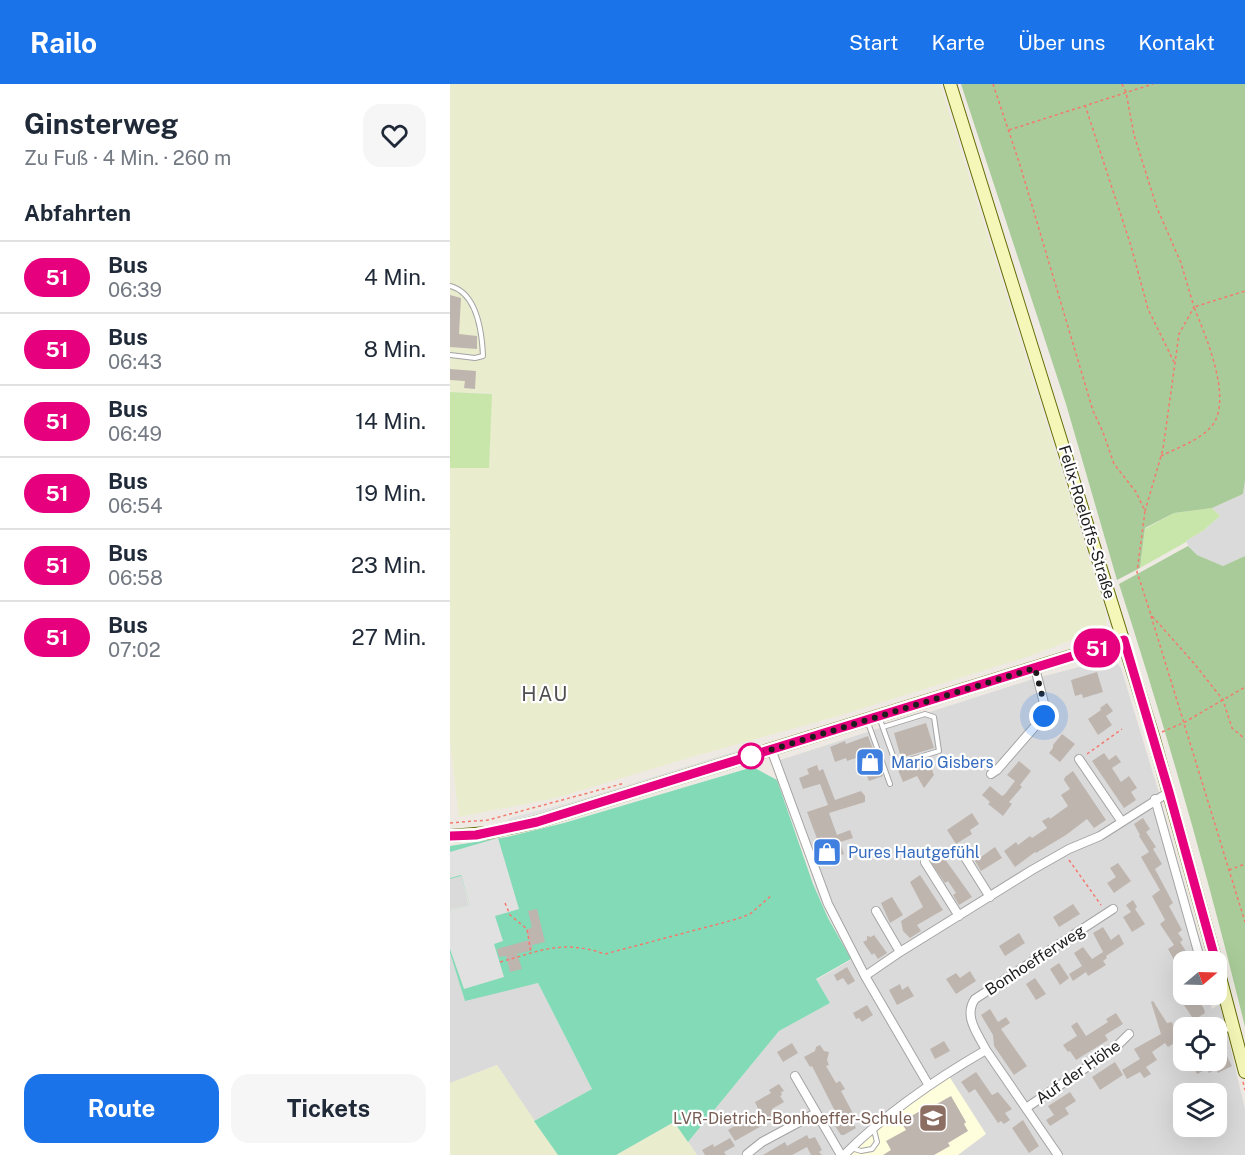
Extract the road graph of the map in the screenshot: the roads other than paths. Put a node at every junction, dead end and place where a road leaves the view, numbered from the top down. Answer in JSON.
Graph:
{"nodes":[{"id":1,"x":950,"y":84,"type":"edge"},
{"id":2,"x":450,"y":286,"type":"edge"},
{"id":3,"x":450,"y":355,"type":"edge"},
{"id":4,"x":1124,"y":640,"type":"junction"},
{"id":5,"x":1035,"y":668,"type":"junction"},
{"id":6,"x":866,"y":720,"type":"junction"},
{"id":7,"x":881,"y":722,"type":"junction"},
{"id":8,"x":771,"y":749,"type":"junction"},
{"id":9,"x":1079,"y":759,"type":"road end"},
{"id":10,"x":990,"y":774,"type":"dead end"},
{"id":11,"x":890,"y":784,"type":"dead end"},
{"id":12,"x":1169,"y":792,"type":"junction"},
{"id":13,"x":1155,"y":799,"type":"junction"},
{"id":14,"x":1122,"y":822,"type":"junction"},
{"id":15,"x":450,"y":836,"type":"edge"},
{"id":16,"x":963,"y":854,"type":"dead end"},
{"id":17,"x":925,"y":862,"type":"dead end"},
{"id":18,"x":990,"y":897,"type":"junction"},
{"id":19,"x":876,"y":911,"type":"dead end"},
{"id":20,"x":1110,"y":911,"type":"road end"},
{"id":21,"x":959,"y":916,"type":"junction"},
{"id":22,"x":1198,"y":951,"type":"edge"},
{"id":23,"x":1213,"y":951,"type":"edge"},
{"id":24,"x":900,"y":952,"type":"junction"},
{"id":25,"x":866,"y":976,"type":"junction"},
{"id":26,"x":1227,"y":1000,"type":"edge"},
{"id":27,"x":1234,"y":1028,"type":"junction"},
{"id":28,"x":1227,"y":1030,"type":"edge"},
{"id":29,"x":1130,"y":1034,"type":"dead end"},
{"id":30,"x":986,"y":1050,"type":"junction"},
{"id":31,"x":1245,"y":1072,"type":"edge"},
{"id":32,"x":795,"y":1076,"type":"dead end"},
{"id":33,"x":928,"y":1084,"type":"junction"},
{"id":34,"x":1026,"y":1108,"type":"junction"},
{"id":35,"x":816,"y":1113,"type":"junction"},
{"id":36,"x":873,"y":1126,"type":"junction"},
{"id":37,"x":851,"y":1148,"type":"junction"},
{"id":38,"x":747,"y":1154,"type":"edge"},
{"id":39,"x":842,"y":1155,"type":"edge"},
{"id":40,"x":1058,"y":1155,"type":"edge"}],
"edges":[{"from":1,"to":4,"type":"street","name":"Felix-Roeloffs-Straße"},
{"from":2,"to":3,"type":"lane"},
{"from":4,"to":5,"type":"street"},
{"from":4,"to":12,"type":"street","name":"Felix-Roeloffs-Straße"},
{"from":5,"to":7,"type":"street"},
{"from":5,"to":10,"type":"street"},
{"from":6,"to":7,"type":"street"},
{"from":6,"to":8,"type":"street"},
{"from":6,"to":11,"type":"lane"},
{"from":7,"to":7,"type":"lane"},
{"from":8,"to":15,"type":"street"},
{"from":8,"to":25,"type":"street"},
{"from":9,"to":14,"type":"street"},
{"from":12,"to":13,"type":"street"},
{"from":12,"to":23,"type":"street","name":"Felix-Roeloffs-Straße"},
{"from":13,"to":14,"type":"street"},
{"from":13,"to":22,"type":"street"},
{"from":14,"to":18,"type":"street"},
{"from":16,"to":18,"type":"street"},
{"from":17,"to":21,"type":"street"},
{"from":18,"to":21,"type":"street"},
{"from":19,"to":24,"type":"street"},
{"from":20,"to":30,"type":"street","name":"Bonhoefferweg"},
{"from":21,"to":24,"type":"street"},
{"from":24,"to":25,"type":"street"},
{"from":25,"to":33,"type":"street"},
{"from":26,"to":27,"type":"street","name":"Felix-Roeloffs-Straße"},
{"from":27,"to":28,"type":"lane"},
{"from":27,"to":31,"type":"street","name":"Felix-Roeloffs-Straße"},
{"from":29,"to":34,"type":"street","name":"Auf der Höhe"},
{"from":30,"to":33,"type":"street"},
{"from":30,"to":34,"type":"street","name":"Bonhoefferweg"},
{"from":32,"to":35,"type":"street"},
{"from":33,"to":36,"type":"street"},
{"from":34,"to":40,"type":"street","name":"Bonhoefferweg"},
{"from":35,"to":38,"type":"street"},
{"from":35,"to":39,"type":"street"},
{"from":36,"to":37,"type":"street"},
{"from":36,"to":37,"type":"lane"},
{"from":37,"to":39,"type":"street"}]}
